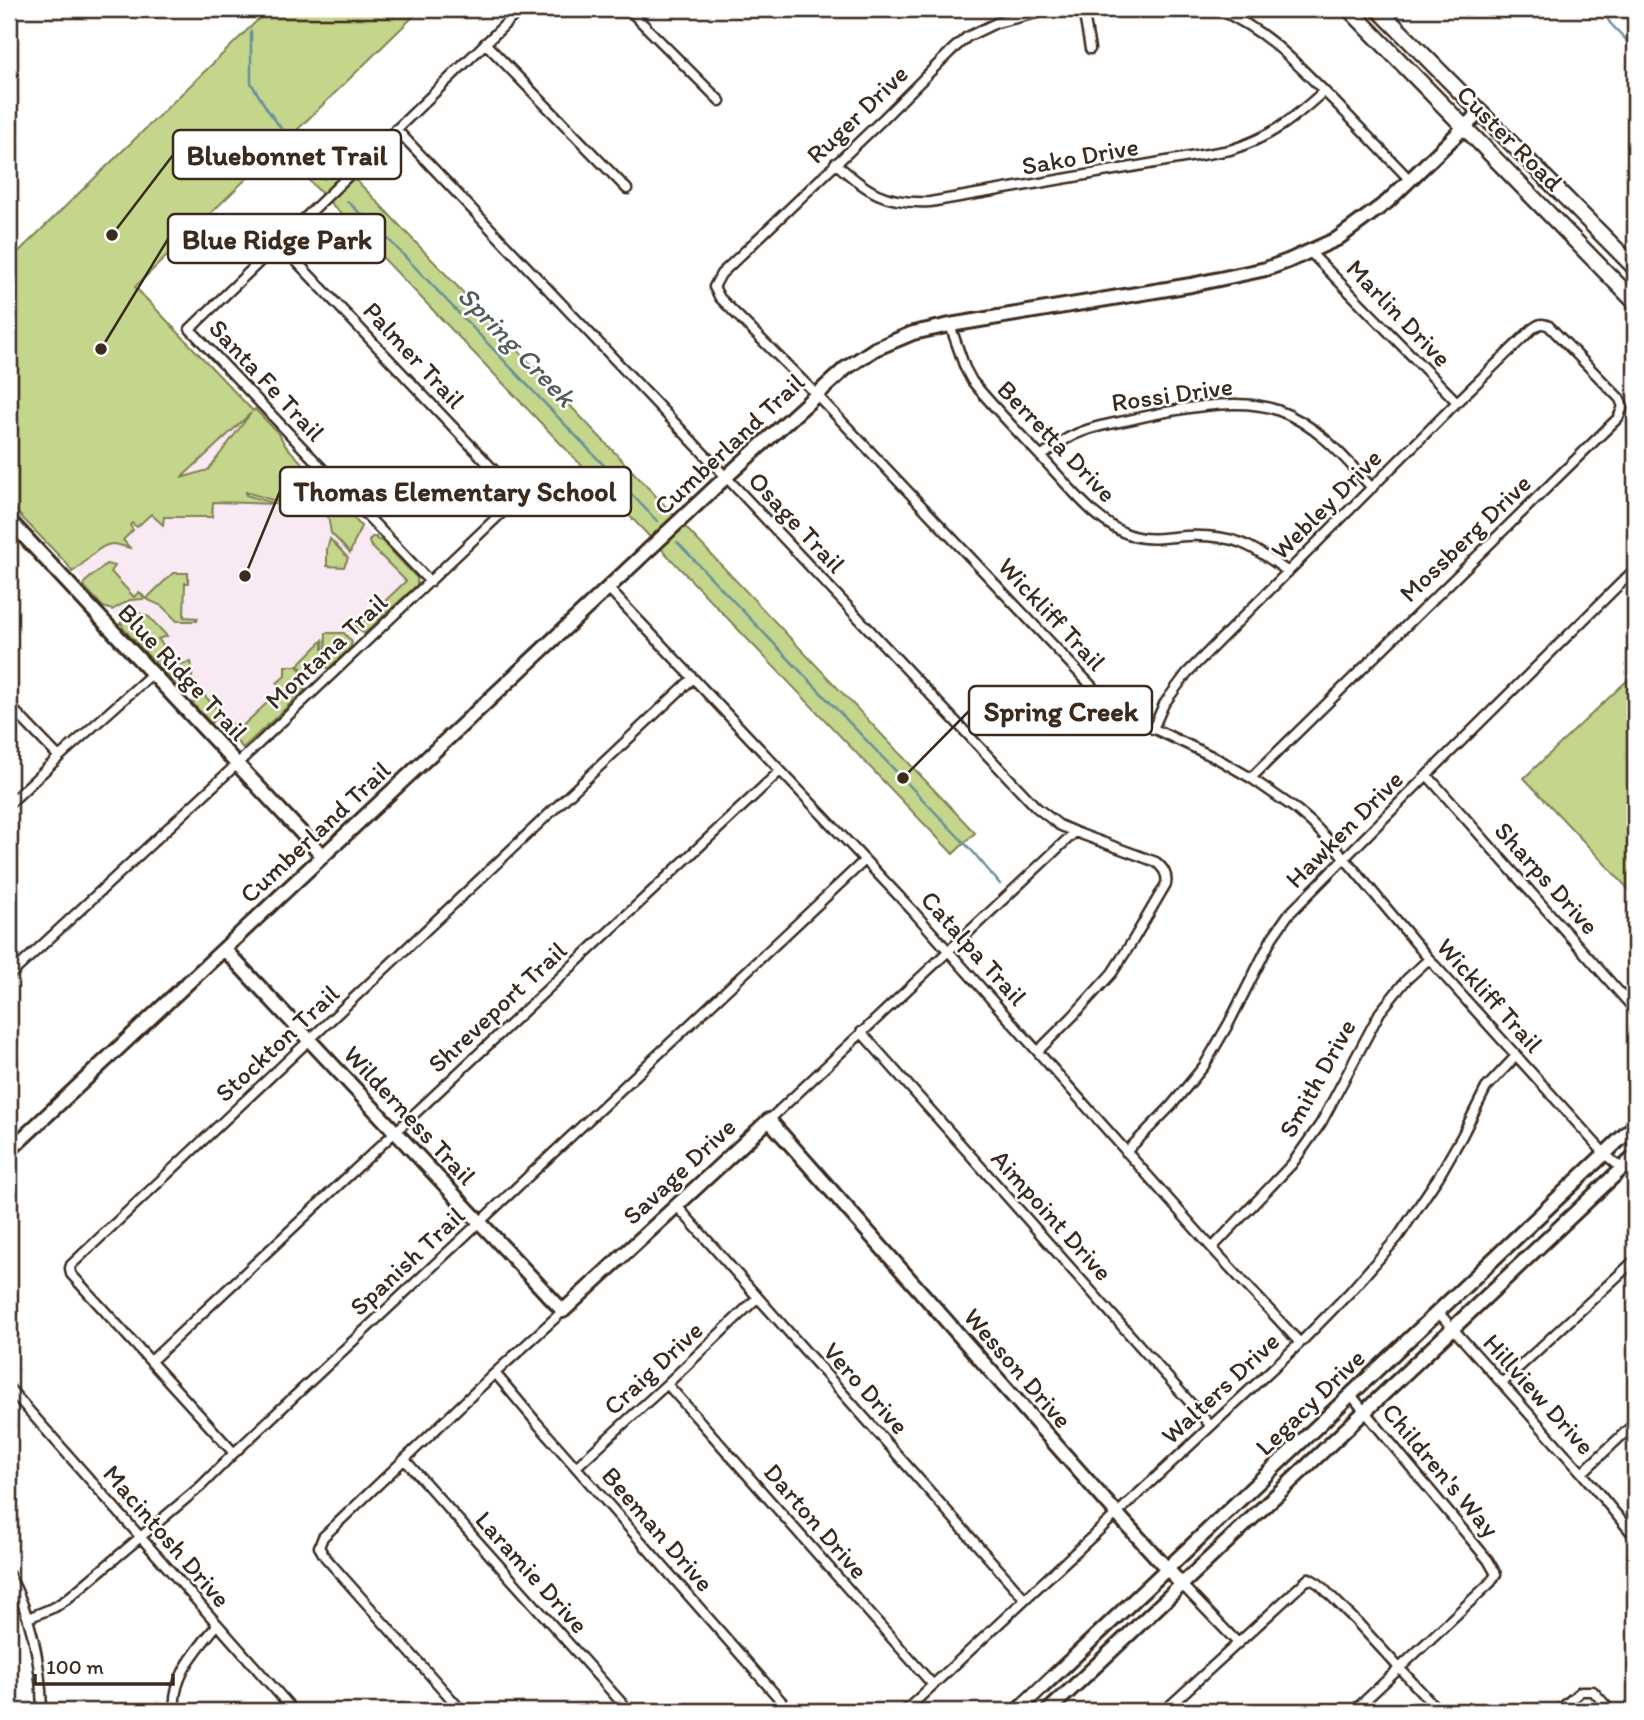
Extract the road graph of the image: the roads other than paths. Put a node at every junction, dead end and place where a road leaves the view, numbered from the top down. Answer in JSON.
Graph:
{"nodes":[{"id":1,"x":520,"y":9,"type":"edge"},
{"id":2,"x":628,"y":9,"type":"edge"},
{"id":3,"x":1053,"y":9,"type":"edge"},
{"id":4,"x":1083,"y":9,"type":"edge"},
{"id":5,"x":1217,"y":9,"type":"edge"},
{"id":6,"x":1349,"y":9,"type":"edge"},
{"id":7,"x":1378,"y":9,"type":"edge"},
{"id":8,"x":485,"y":43,"type":"junction"},
{"id":9,"x":1090,"y":49,"type":"dead end"},
{"id":10,"x":1324,"y":91,"type":"junction"},
{"id":11,"x":720,"y":101,"type":"dead end"},
{"id":12,"x":1480,"y":112,"type":"junction"},
{"id":13,"x":1465,"y":127,"type":"junction"},
{"id":14,"x":396,"y":130,"type":"junction"},
{"id":15,"x":835,"y":163,"type":"junction"},
{"id":16,"x":1410,"y":180,"type":"junction"},
{"id":17,"x":627,"y":189,"type":"dead end"},
{"id":18,"x":1599,"y":233,"type":"junction"},
{"id":19,"x":279,"y":243,"type":"junction"},
{"id":20,"x":1584,"y":249,"type":"junction"},
{"id":21,"x":1310,"y":252,"type":"junction"},
{"id":22,"x":1635,"y":268,"type":"edge"},
{"id":23,"x":714,"y":287,"type":"joint"},
{"id":24,"x":1635,"y":302,"type":"edge"},
{"id":25,"x":1545,"y":323,"type":"joint"},
{"id":26,"x":950,"y":325,"type":"junction"},
{"id":27,"x":816,"y":394,"type":"junction"},
{"id":28,"x":1457,"y":402,"type":"junction"},
{"id":29,"x":1041,"y":457,"type":"junction"},
{"id":30,"x":726,"y":477,"type":"junction"},
{"id":31,"x":1372,"y":488,"type":"junction"},
{"id":32,"x":515,"y":497,"type":"joint"},
{"id":33,"x":9,"y":520,"type":"edge"},
{"id":34,"x":1635,"y":569,"type":"edge"},
{"id":35,"x":1288,"y":572,"type":"junction"},
{"id":36,"x":430,"y":582,"type":"junction"},
{"id":37,"x":608,"y":588,"type":"junction"},
{"id":38,"x":153,"y":673,"type":"junction"},
{"id":39,"x":693,"y":678,"type":"junction"},
{"id":40,"x":9,"y":705,"type":"edge"},
{"id":41,"x":1153,"y":729,"type":"junction"},
{"id":42,"x":59,"y":757,"type":"junction"},
{"id":43,"x":237,"y":764,"type":"junction"},
{"id":44,"x":780,"y":771,"type":"junction"},
{"id":45,"x":1427,"y":775,"type":"junction"},
{"id":46,"x":1251,"y":778,"type":"junction"},
{"id":47,"x":9,"y":804,"type":"edge"},
{"id":48,"x":1075,"y":832,"type":"junction"},
{"id":49,"x":323,"y":856,"type":"junction"},
{"id":50,"x":1344,"y":858,"type":"junction"},
{"id":51,"x":865,"y":860,"type":"junction"},
{"id":52,"x":224,"y":949,"type":"junction"},
{"id":53,"x":949,"y":950,"type":"junction"},
{"id":54,"x":1429,"y":959,"type":"junction"},
{"id":55,"x":9,"y":976,"type":"edge"},
{"id":56,"x":1635,"y":1010,"type":"edge"},
{"id":57,"x":861,"y":1032,"type":"junction"},
{"id":58,"x":310,"y":1041,"type":"junction"},
{"id":59,"x":1038,"y":1051,"type":"junction"},
{"id":60,"x":1516,"y":1056,"type":"junction"},
{"id":61,"x":769,"y":1120,"type":"junction"},
{"id":62,"x":1635,"y":1125,"type":"edge"},
{"id":63,"x":395,"y":1131,"type":"junction"},
{"id":64,"x":9,"y":1151,"type":"edge"},
{"id":65,"x":1126,"y":1152,"type":"junction"},
{"id":66,"x":1605,"y":1154,"type":"junction"},
{"id":67,"x":1635,"y":1156,"type":"edge"},
{"id":68,"x":1622,"y":1169,"type":"junction"},
{"id":69,"x":676,"y":1205,"type":"junction"},
{"id":70,"x":479,"y":1222,"type":"junction"},
{"id":71,"x":1212,"y":1248,"type":"junction"},
{"id":72,"x":1635,"y":1260,"type":"edge"},
{"id":73,"x":757,"y":1298,"type":"junction"},
{"id":74,"x":563,"y":1311,"type":"junction"},
{"id":75,"x":1438,"y":1312,"type":"junction"},
{"id":76,"x":1453,"y":1329,"type":"junction"},
{"id":77,"x":1300,"y":1343,"type":"junction"},
{"id":78,"x":151,"y":1361,"type":"junction"},
{"id":79,"x":495,"y":1373,"type":"junction"},
{"id":80,"x":1502,"y":1383,"type":"junction"},
{"id":81,"x":667,"y":1384,"type":"junction"},
{"id":82,"x":9,"y":1388,"type":"edge"},
{"id":83,"x":1351,"y":1395,"type":"junction"},
{"id":84,"x":1365,"y":1412,"type":"junction"},
{"id":85,"x":1635,"y":1423,"type":"edge"},
{"id":86,"x":1210,"y":1425,"type":"junction"},
{"id":87,"x":234,"y":1453,"type":"junction"},
{"id":88,"x":405,"y":1460,"type":"junction"},
{"id":89,"x":576,"y":1467,"type":"junction"},
{"id":90,"x":1582,"y":1473,"type":"junction"},
{"id":91,"x":1117,"y":1514,"type":"junction"},
{"id":92,"x":140,"y":1537,"type":"junction"},
{"id":93,"x":1635,"y":1537,"type":"edge"},
{"id":94,"x":1168,"y":1569,"type":"junction"},
{"id":95,"x":9,"y":1575,"type":"edge"},
{"id":96,"x":1182,"y":1585,"type":"junction"},
{"id":97,"x":1025,"y":1599,"type":"junction"},
{"id":98,"x":28,"y":1618,"type":"junction"},
{"id":99,"x":217,"y":1625,"type":"junction"},
{"id":100,"x":1237,"y":1643,"type":"junction"},
{"id":101,"x":1399,"y":1669,"type":"junction"},
{"id":102,"x":933,"y":1685,"type":"junction"},
{"id":103,"x":42,"y":1711,"type":"edge"},
{"id":104,"x":174,"y":1711,"type":"edge"},
{"id":105,"x":295,"y":1711,"type":"edge"},
{"id":106,"x":462,"y":1711,"type":"edge"},
{"id":107,"x":629,"y":1711,"type":"edge"},
{"id":108,"x":790,"y":1711,"type":"edge"},
{"id":109,"x":905,"y":1711,"type":"edge"},
{"id":110,"x":1017,"y":1711,"type":"edge"},
{"id":111,"x":1048,"y":1711,"type":"edge"},
{"id":112,"x":1164,"y":1711,"type":"edge"},
{"id":113,"x":1354,"y":1711,"type":"edge"},
{"id":114,"x":1439,"y":1711,"type":"edge"},
{"id":115,"x":1558,"y":1711,"type":"edge"},
{"id":116,"x":1611,"y":1711,"type":"edge"}],
"edges":[{"from":1,"to":8,"type":"street"},
{"from":2,"to":11,"type":"street"},
{"from":3,"to":15,"type":"street","name":"Ruger Drive"},
{"from":4,"to":9,"type":"street"},
{"from":5,"to":10,"type":"street"},
{"from":6,"to":13,"type":"main road","name":"Custer Road"},
{"from":7,"to":12,"type":"main road","name":"Custer Road"},
{"from":8,"to":14,"type":"street"},
{"from":8,"to":17,"type":"street"},
{"from":10,"to":15,"type":"street","name":"Sako Drive"},
{"from":10,"to":16,"type":"street"},
{"from":12,"to":13,"type":"street","name":"Cumberland Trail"},
{"from":12,"to":18,"type":"main road","name":"Custer Road"},
{"from":13,"to":16,"type":"street","name":"Cumberland Trail"},
{"from":13,"to":20,"type":"main road","name":"Custer Road"},
{"from":14,"to":19,"type":"street"},
{"from":14,"to":30,"type":"street","name":"Osage Trail"},
{"from":15,"to":23,"type":"street","name":"Ruger Drive"},
{"from":16,"to":21,"type":"street","name":"Cumberland Trail"},
{"from":18,"to":20,"type":"main road"},
{"from":18,"to":22,"type":"main road","name":"Custer Road"},
{"from":19,"to":32,"type":"street","name":"Palmer Trail"},
{"from":19,"to":36,"type":"street","name":"Santa Fe Trail"},
{"from":20,"to":24,"type":"main road","name":"Custer Road"},
{"from":21,"to":26,"type":"street","name":"Cumberland Trail"},
{"from":21,"to":28,"type":"street","name":"Marlin Drive"},
{"from":23,"to":27,"type":"street","name":"Wickliff Trail"},
{"from":25,"to":28,"type":"street","name":"Webley Drive"},
{"from":25,"to":46,"type":"street","name":"Mossberg Drive"},
{"from":26,"to":27,"type":"street","name":"Cumberland Trail"},
{"from":26,"to":29,"type":"street","name":"Berretta Drive"},
{"from":27,"to":30,"type":"street","name":"Cumberland Trail"},
{"from":27,"to":41,"type":"street","name":"Wickliff Trail"},
{"from":28,"to":31,"type":"street","name":"Webley Drive"},
{"from":29,"to":31,"type":"street","name":"Rossi Drive"},
{"from":29,"to":35,"type":"street","name":"Berretta Drive"},
{"from":30,"to":37,"type":"street","name":"Cumberland Trail"},
{"from":30,"to":48,"type":"street","name":"Osage Trail"},
{"from":31,"to":35,"type":"street","name":"Webley Drive"},
{"from":32,"to":36,"type":"street","name":"Montana Trail"},
{"from":33,"to":38,"type":"street","name":"Blue Ridge Trail"},
{"from":34,"to":45,"type":"street","name":"Hawken Drive"},
{"from":35,"to":41,"type":"street","name":"Webley Drive"},
{"from":36,"to":43,"type":"street","name":"Montana Trail"},
{"from":37,"to":39,"type":"street","name":"Catalpa Trail"},
{"from":37,"to":49,"type":"street","name":"Cumberland Trail"},
{"from":38,"to":42,"type":"street"},
{"from":38,"to":43,"type":"street","name":"Blue Ridge Trail"},
{"from":39,"to":44,"type":"street","name":"Catalpa Trail"},
{"from":39,"to":58,"type":"street","name":"Stockton Trail"},
{"from":40,"to":42,"type":"street"},
{"from":41,"to":46,"type":"street","name":"Wickliff Trail"},
{"from":42,"to":47,"type":"street"},
{"from":43,"to":49,"type":"street","name":"Blue Ridge Trail"},
{"from":43,"to":55,"type":"street","name":"Montana Trail"},
{"from":44,"to":51,"type":"street","name":"Catalpa Trail"},
{"from":44,"to":63,"type":"street","name":"Shreveport Trail"},
{"from":45,"to":50,"type":"street","name":"Hawken Drive"},
{"from":45,"to":56,"type":"street","name":"Sharps Drive"},
{"from":46,"to":50,"type":"street","name":"Wickliff Trail"},
{"from":48,"to":53,"type":"street","name":"Savage Drive"},
{"from":48,"to":59,"type":"street","name":"Osage Trail"},
{"from":49,"to":52,"type":"street","name":"Cumberland Trail"},
{"from":50,"to":54,"type":"street","name":"Wickliff Trail"},
{"from":50,"to":65,"type":"street","name":"Hawken Drive"},
{"from":51,"to":53,"type":"street","name":"Catalpa Trail"},
{"from":51,"to":70,"type":"street","name":"Spanish Trail"},
{"from":52,"to":58,"type":"street","name":"Wilderness Trail"},
{"from":52,"to":64,"type":"street","name":"Cumberland Trail"},
{"from":53,"to":57,"type":"street","name":"Savage Drive"},
{"from":53,"to":59,"type":"street","name":"Catalpa Trail"},
{"from":54,"to":60,"type":"street","name":"Wickliff Trail"},
{"from":54,"to":71,"type":"street","name":"Smith Drive"},
{"from":57,"to":61,"type":"street","name":"Savage Drive"},
{"from":57,"to":86,"type":"street","name":"Aimpoint Drive"},
{"from":58,"to":63,"type":"street","name":"Wilderness Trail"},
{"from":58,"to":78,"type":"street","name":"Stockton Trail"},
{"from":59,"to":65,"type":"street","name":"Catalpa Trail"},
{"from":60,"to":66,"type":"street","name":"Wickliff Trail"},
{"from":60,"to":77,"type":"street","name":"Walters Drive"},
{"from":61,"to":69,"type":"street","name":"Savage Drive"},
{"from":61,"to":91,"type":"street","name":"Wesson Drive"},
{"from":62,"to":66,"type":"street","name":"Legacy Drive"},
{"from":63,"to":70,"type":"street","name":"Wilderness Trail"},
{"from":63,"to":78,"type":"street","name":"Shreveport Trail"},
{"from":65,"to":71,"type":"street","name":"Catalpa Trail"},
{"from":66,"to":68,"type":"street","name":"Wickliff Trail"},
{"from":66,"to":75,"type":"street","name":"Legacy Drive"},
{"from":67,"to":68,"type":"street","name":"Legacy Drive"},
{"from":68,"to":76,"type":"street","name":"Legacy Drive"},
{"from":69,"to":73,"type":"street","name":"Vero Drive"},
{"from":69,"to":74,"type":"street","name":"Savage Drive"},
{"from":70,"to":74,"type":"street","name":"Wilderness Trail"},
{"from":70,"to":87,"type":"street","name":"Spanish Trail"},
{"from":71,"to":77,"type":"street","name":"Catalpa Trail"},
{"from":72,"to":80,"type":"street"},
{"from":73,"to":81,"type":"street","name":"Craig Drive"},
{"from":73,"to":97,"type":"street","name":"Vero Drive"},
{"from":74,"to":79,"type":"street","name":"Savage Drive"},
{"from":75,"to":76,"type":"street","name":"Hillview Drive"},
{"from":75,"to":83,"type":"street","name":"Legacy Drive"},
{"from":76,"to":80,"type":"street","name":"Hillview Drive"},
{"from":76,"to":84,"type":"street","name":"Legacy Drive"},
{"from":77,"to":86,"type":"street","name":"Walters Drive"},
{"from":78,"to":87,"type":"street","name":"Stockton Trail"},
{"from":79,"to":88,"type":"street","name":"Savage Drive"},
{"from":79,"to":89,"type":"street","name":"Beeman Drive"},
{"from":80,"to":90,"type":"street","name":"Hillview Drive"},
{"from":81,"to":89,"type":"street","name":"Craig Drive"},
{"from":81,"to":102,"type":"street","name":"Darton Drive"},
{"from":82,"to":92,"type":"street","name":"Macintosh Drive"},
{"from":83,"to":84,"type":"street","name":"Children's Way"},
{"from":83,"to":94,"type":"street","name":"Legacy Drive"},
{"from":84,"to":96,"type":"street","name":"Legacy Drive"},
{"from":84,"to":101,"type":"street","name":"Children's Way"},
{"from":85,"to":90,"type":"street"},
{"from":86,"to":91,"type":"street","name":"Walters Drive"},
{"from":87,"to":92,"type":"street","name":"Spanish Trail"},
{"from":88,"to":106,"type":"street","name":"Savage Drive"},
{"from":88,"to":107,"type":"street","name":"Laramie Drive"},
{"from":89,"to":108,"type":"street","name":"Beeman Drive"},
{"from":90,"to":93,"type":"street","name":"Hillview Drive"},
{"from":91,"to":94,"type":"street","name":"Wesson Drive"},
{"from":91,"to":97,"type":"street","name":"Walters Drive"},
{"from":92,"to":98,"type":"street","name":"Spanish Trail"},
{"from":92,"to":99,"type":"street","name":"Macintosh Drive"},
{"from":94,"to":96,"type":"street","name":"Wesson Drive"},
{"from":94,"to":110,"type":"street","name":"Legacy Drive"},
{"from":95,"to":98,"type":"street"},
{"from":96,"to":100,"type":"street","name":"Wesson Drive"},
{"from":96,"to":111,"type":"street","name":"Legacy Drive"},
{"from":97,"to":102,"type":"street","name":"Walters Drive"},
{"from":98,"to":103,"type":"street"},
{"from":99,"to":104,"type":"street"},
{"from":99,"to":105,"type":"street","name":"Macintosh Drive"},
{"from":100,"to":101,"type":"street"},
{"from":100,"to":112,"type":"street"},
{"from":101,"to":113,"type":"street"},
{"from":101,"to":114,"type":"street"},
{"from":102,"to":109,"type":"street","name":"Walters Drive"},
{"from":115,"to":116,"type":"street"}]}
